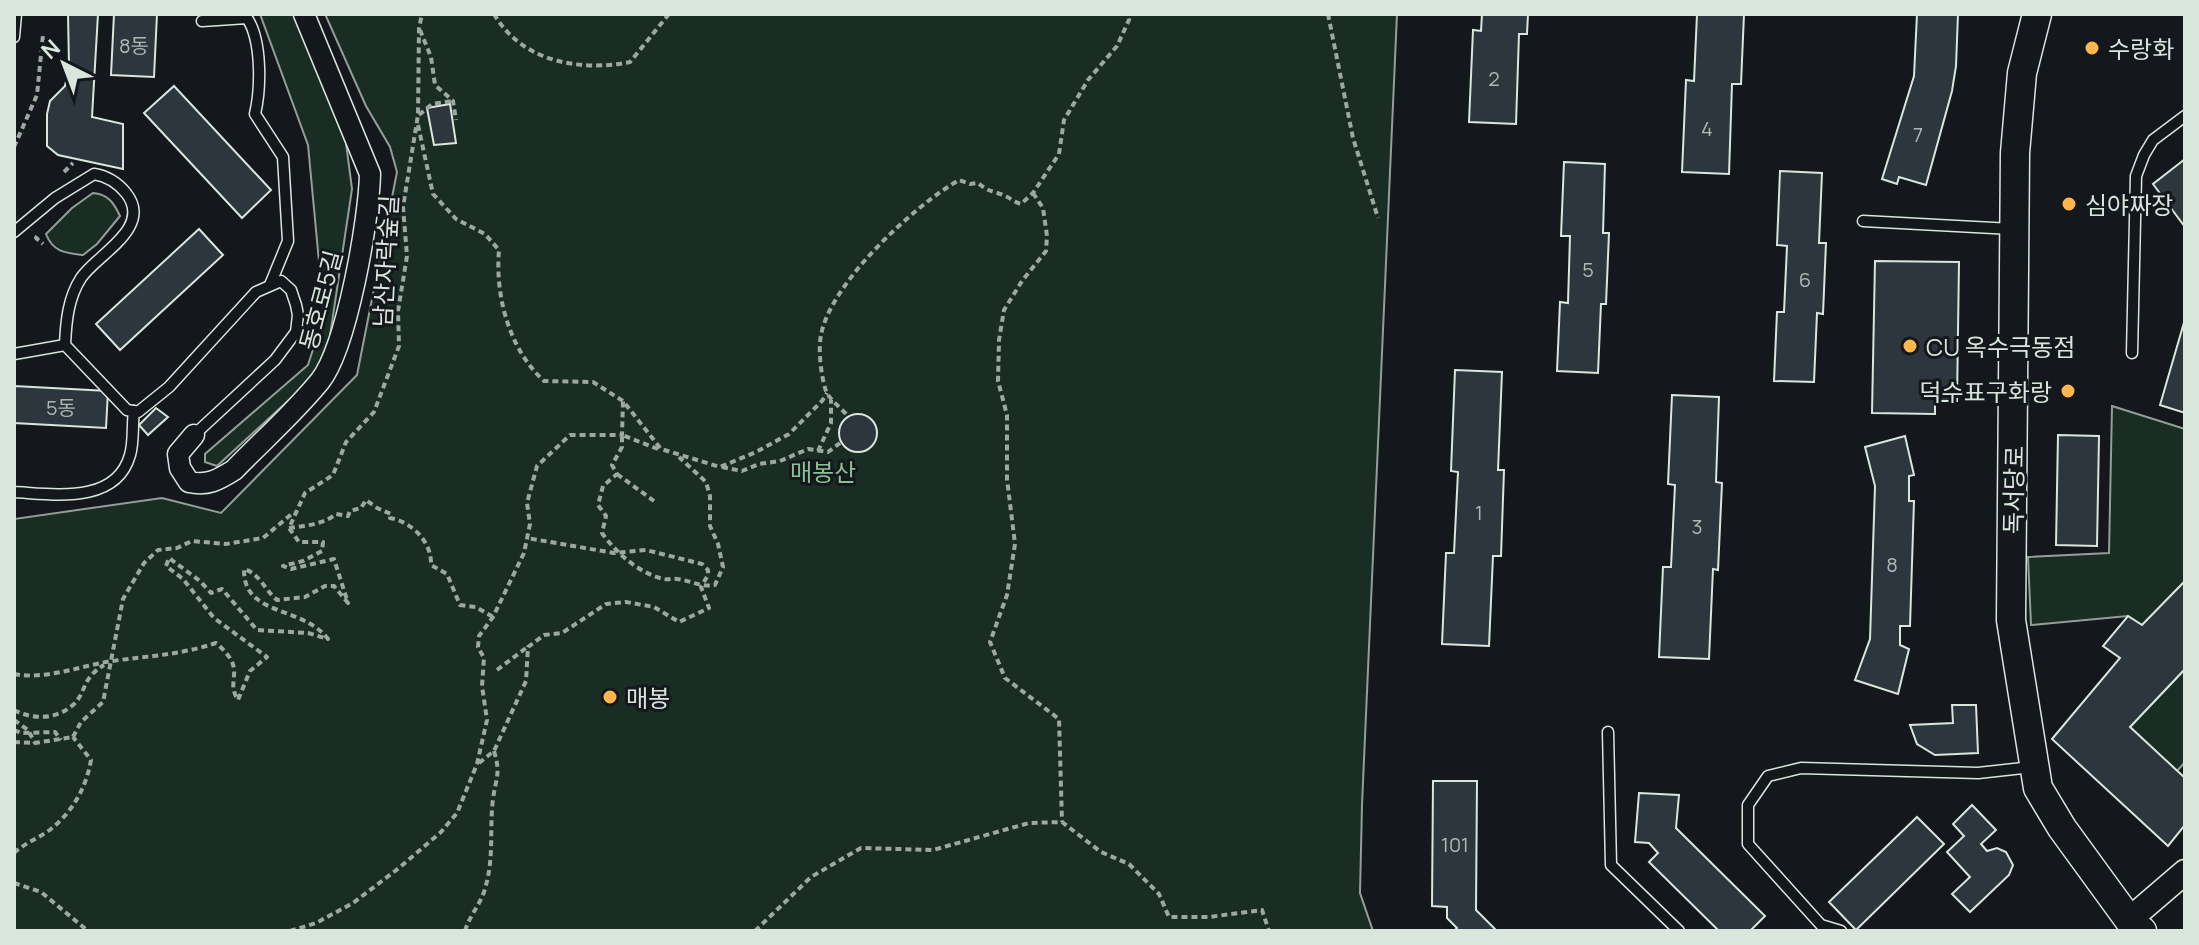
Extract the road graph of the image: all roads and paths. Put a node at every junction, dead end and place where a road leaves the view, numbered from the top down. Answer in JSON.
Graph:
{"nodes":[{"id":1,"x":16,"y":14,"type":"edge"},
{"id":2,"x":304,"y":14,"type":"edge"},
{"id":3,"x":422,"y":14,"type":"edge"},
{"id":4,"x":494,"y":14,"type":"edge"},
{"id":5,"x":669,"y":14,"type":"edge"},
{"id":6,"x":1128,"y":14,"type":"edge"},
{"id":7,"x":1328,"y":14,"type":"edge"},
{"id":8,"x":2037,"y":14,"type":"edge"},
{"id":9,"x":202,"y":21,"type":"dead end"},
{"id":10,"x":419,"y":28,"type":"junction"},
{"id":11,"x":43,"y":35,"type":"dead end"},
{"id":12,"x":14,"y":37,"type":"edge"},
{"id":13,"x":453,"y":101,"type":"junction"},
{"id":14,"x":418,"y":115,"type":"junction"},
{"id":15,"x":2185,"y":116,"type":"edge"},
{"id":16,"x":454,"y":118,"type":"dead end"},
{"id":17,"x":417,"y":123,"type":"junction"},
{"id":18,"x":14,"y":147,"type":"edge"},
{"id":19,"x":1033,"y":193,"type":"junction"},
{"id":20,"x":1378,"y":218,"type":"dead end"},
{"id":21,"x":1863,"y":221,"type":"dead end"},
{"id":22,"x":2014,"y":229,"type":"junction"},
{"id":23,"x":14,"y":232,"type":"edge"},
{"id":24,"x":270,"y":285,"type":"junction"},
{"id":25,"x":65,"y":345,"type":"junction"},
{"id":26,"x":2132,"y":353,"type":"dead end"},
{"id":27,"x":14,"y":354,"type":"edge"},
{"id":28,"x":829,"y":396,"type":"junction"},
{"id":29,"x":623,"y":401,"type":"junction"},
{"id":30,"x":134,"y":411,"type":"junction"},
{"id":31,"x":846,"y":414,"type":"dead end"},
{"id":32,"x":194,"y":435,"type":"joint"},
{"id":33,"x":622,"y":435,"type":"junction"},
{"id":34,"x":840,"y":443,"type":"dead end"},
{"id":35,"x":661,"y":449,"type":"junction"},
{"id":36,"x":818,"y":451,"type":"junction"},
{"id":37,"x":678,"y":456,"type":"junction"},
{"id":38,"x":720,"y":467,"type":"junction"},
{"id":39,"x":617,"y":474,"type":"junction"},
{"id":40,"x":14,"y":492,"type":"edge"},
{"id":41,"x":654,"y":501,"type":"dead end"},
{"id":42,"x":295,"y":512,"type":"junction"},
{"id":43,"x":289,"y":528,"type":"junction"},
{"id":44,"x":527,"y":538,"type":"junction"},
{"id":45,"x":619,"y":552,"type":"junction"},
{"id":46,"x":701,"y":587,"type":"junction"},
{"id":47,"x":493,"y":617,"type":"junction"},
{"id":48,"x":528,"y":647,"type":"junction"},
{"id":49,"x":110,"y":661,"type":"junction"},
{"id":50,"x":497,"y":670,"type":"dead end"},
{"id":51,"x":14,"y":674,"type":"edge"},
{"id":52,"x":14,"y":710,"type":"edge"},
{"id":53,"x":14,"y":720,"type":"edge"},
{"id":54,"x":14,"y":730,"type":"edge"},
{"id":55,"x":1608,"y":732,"type":"dead end"},
{"id":56,"x":29,"y":733,"type":"junction"},
{"id":57,"x":73,"y":737,"type":"junction"},
{"id":58,"x":61,"y":740,"type":"junction"},
{"id":59,"x":14,"y":742,"type":"edge"},
{"id":60,"x":35,"y":743,"type":"junction"},
{"id":61,"x":494,"y":751,"type":"junction"},
{"id":62,"x":477,"y":764,"type":"junction"},
{"id":63,"x":2034,"y":766,"type":"junction"},
{"id":64,"x":1062,"y":822,"type":"junction"},
{"id":65,"x":14,"y":853,"type":"edge"},
{"id":66,"x":2185,"y":872,"type":"edge"},
{"id":67,"x":14,"y":883,"type":"edge"},
{"id":68,"x":2136,"y":926,"type":"edge"},
{"id":69,"x":1818,"y":928,"type":"edge"},
{"id":70,"x":88,"y":931,"type":"edge"},
{"id":71,"x":290,"y":931,"type":"edge"},
{"id":72,"x":465,"y":931,"type":"edge"},
{"id":73,"x":755,"y":931,"type":"edge"},
{"id":74,"x":1269,"y":931,"type":"edge"},
{"id":75,"x":1679,"y":931,"type":"edge"},
{"id":76,"x":1841,"y":931,"type":"edge"}],
"edges":[{"from":1,"to":12,"type":"lane"},
{"from":2,"to":32,"type":"street","name":"동호로5길"},
{"from":3,"to":10,"type":"path","name":"남산자락숲길"},
{"from":4,"to":5,"type":"path"},
{"from":6,"to":19,"type":"path"},
{"from":7,"to":20,"type":"path"},
{"from":8,"to":22,"type":"main road","name":"독서당로"},
{"from":9,"to":24,"type":"lane"},
{"from":10,"to":13,"type":"path"},
{"from":10,"to":14,"type":"path","name":"남산자락숲길"},
{"from":11,"to":18,"type":"path"},
{"from":13,"to":14,"type":"path"},
{"from":13,"to":16,"type":"path"},
{"from":14,"to":17,"type":"path","name":"남산자락숲길"},
{"from":15,"to":26,"type":"lane"},
{"from":17,"to":29,"type":"path"},
{"from":17,"to":42,"type":"path","name":"남산자락숲길"},
{"from":19,"to":28,"type":"path"},
{"from":19,"to":64,"type":"path"},
{"from":21,"to":22,"type":"lane"},
{"from":22,"to":63,"type":"main road","name":"독서당로"},
{"from":23,"to":25,"type":"lane"},
{"from":24,"to":30,"type":"lane"},
{"from":24,"to":32,"type":"lane"},
{"from":25,"to":27,"type":"lane"},
{"from":25,"to":30,"type":"lane"},
{"from":28,"to":31,"type":"path"},
{"from":28,"to":36,"type":"path"},
{"from":28,"to":38,"type":"path"},
{"from":29,"to":33,"type":"path"},
{"from":29,"to":35,"type":"path"},
{"from":30,"to":40,"type":"lane"},
{"from":33,"to":35,"type":"path"},
{"from":33,"to":39,"type":"path"},
{"from":33,"to":44,"type":"path"},
{"from":34,"to":36,"type":"path"},
{"from":35,"to":37,"type":"path"},
{"from":36,"to":38,"type":"path"},
{"from":37,"to":38,"type":"path"},
{"from":37,"to":46,"type":"path"},
{"from":39,"to":41,"type":"path"},
{"from":39,"to":45,"type":"path"},
{"from":42,"to":43,"type":"path","name":"남산자락숲길"},
{"from":42,"to":49,"type":"path"},
{"from":43,"to":47,"type":"path"},
{"from":43,"to":49,"type":"path"},
{"from":44,"to":45,"type":"path"},
{"from":44,"to":47,"type":"path"},
{"from":45,"to":46,"type":"path"},
{"from":45,"to":46,"type":"path"},
{"from":46,"to":48,"type":"path"},
{"from":47,"to":62,"type":"path"},
{"from":48,"to":50,"type":"path"},
{"from":48,"to":61,"type":"path"},
{"from":49,"to":51,"type":"path"},
{"from":49,"to":52,"type":"path"},
{"from":49,"to":57,"type":"path"},
{"from":53,"to":56,"type":"path"},
{"from":54,"to":56,"type":"path"},
{"from":55,"to":75,"type":"lane"},
{"from":56,"to":58,"type":"path"},
{"from":56,"to":60,"type":"path"},
{"from":57,"to":58,"type":"path"},
{"from":57,"to":65,"type":"path"},
{"from":58,"to":60,"type":"path"},
{"from":59,"to":60,"type":"path"},
{"from":61,"to":62,"type":"path"},
{"from":61,"to":72,"type":"path"},
{"from":62,"to":71,"type":"path"},
{"from":63,"to":68,"type":"main road","name":"독서당로"},
{"from":63,"to":69,"type":"lane"},
{"from":64,"to":73,"type":"path"},
{"from":64,"to":74,"type":"path"},
{"from":66,"to":68,"type":"street"},
{"from":67,"to":70,"type":"path"},
{"from":69,"to":76,"type":"lane"}]}
